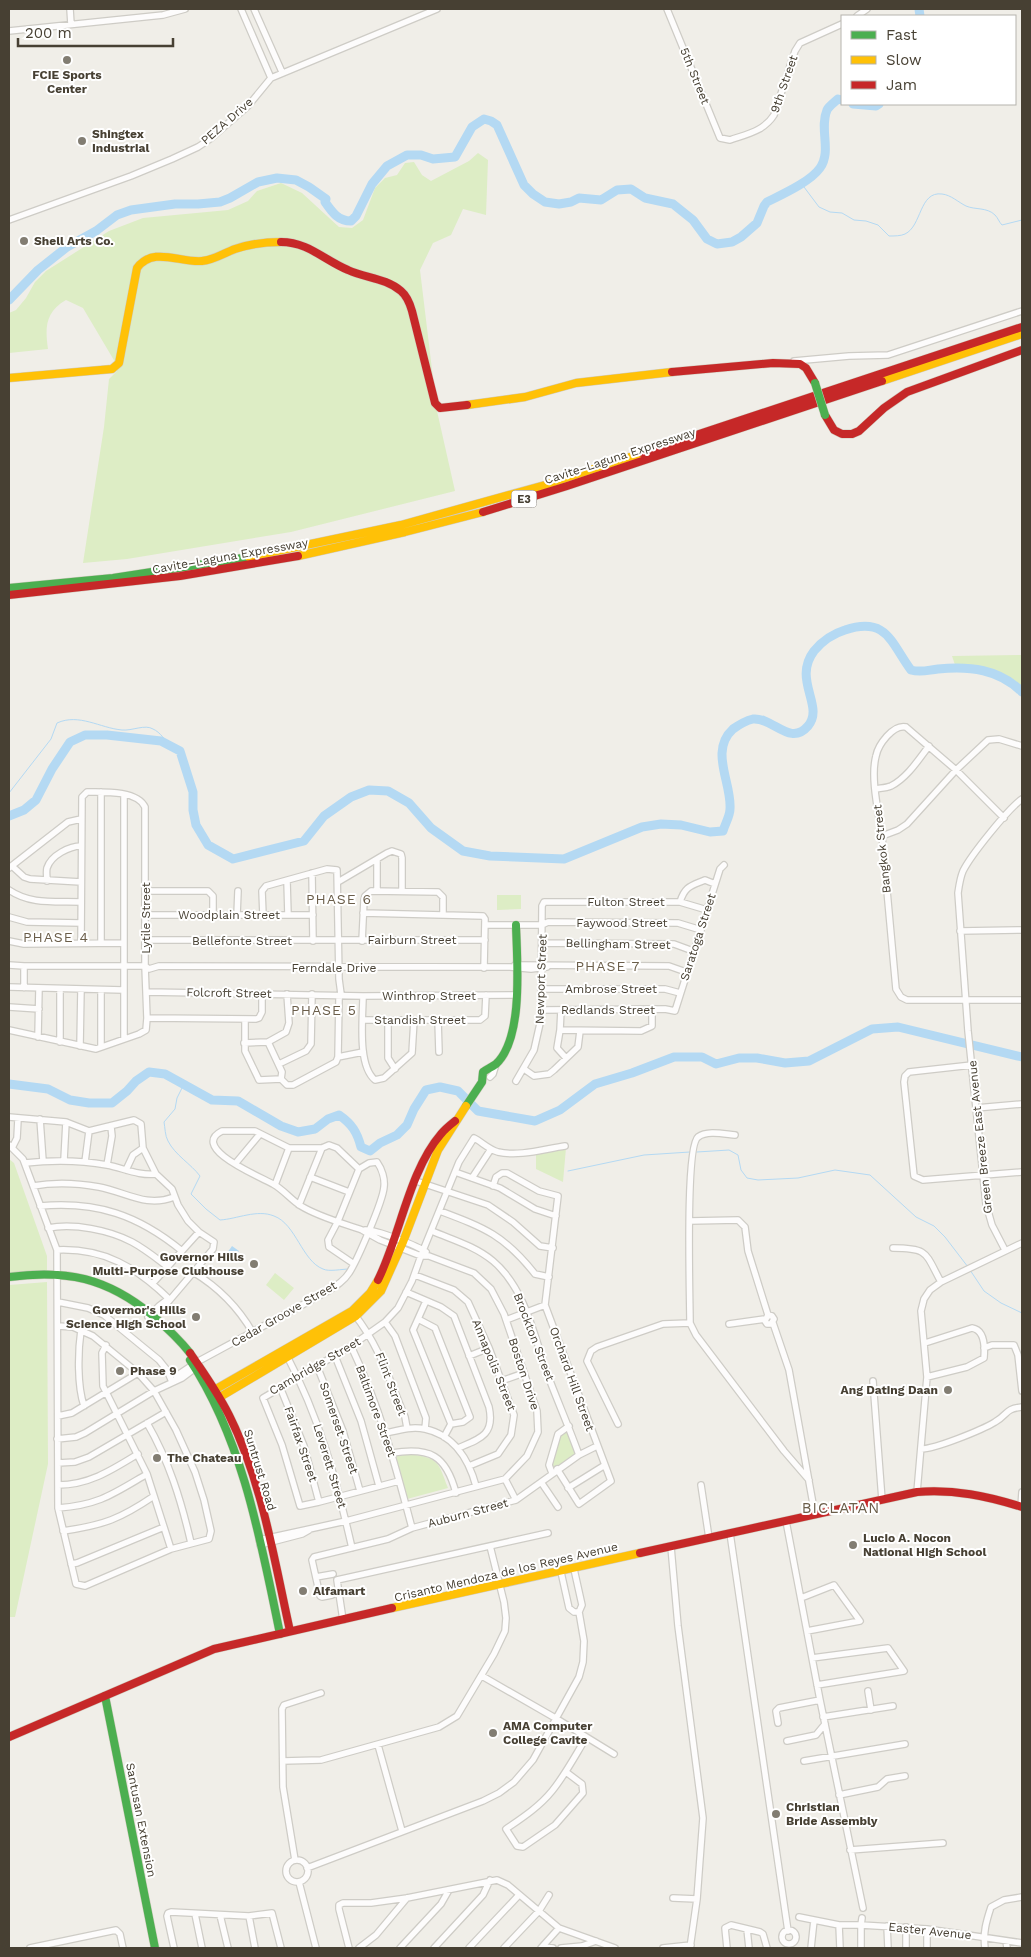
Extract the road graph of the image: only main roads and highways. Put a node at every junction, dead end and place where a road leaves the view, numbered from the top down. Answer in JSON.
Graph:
{"nodes":[{"id":1,"x":1022,"y":327,"type":"edge"},
{"id":2,"x":1022,"y":334,"type":"edge"},
{"id":3,"x":1022,"y":350,"type":"edge"},
{"id":4,"x":9,"y":378,"type":"edge"},
{"id":5,"x":9,"y":588,"type":"edge"},
{"id":6,"x":9,"y":596,"type":"edge"},
{"id":7,"x":516,"y":925,"type":"road end"},
{"id":8,"x":490,"y":1077,"type":"road end"},
{"id":9,"x":482,"y":1083,"type":"junction"},
{"id":10,"x":455,"y":1121,"type":"junction"},
{"id":11,"x":399,"y":1243,"type":"junction"},
{"id":12,"x":9,"y":1277,"type":"edge"},
{"id":13,"x":58,"y":1277,"type":"junction"},
{"id":14,"x":9,"y":1281,"type":"edge"},
{"id":15,"x":354,"y":1314,"type":"junction"},
{"id":16,"x":214,"y":1395,"type":"junction"},
{"id":17,"x":1022,"y":1507,"type":"edge"},
{"id":18,"x":290,"y":1631,"type":"junction"},
{"id":19,"x":280,"y":1634,"type":"junction"},
{"id":20,"x":105,"y":1696,"type":"junction"},
{"id":21,"x":9,"y":1737,"type":"edge"},
{"id":22,"x":155,"y":1948,"type":"edge"}],
"edges":[{"from":1,"to":5,"type":"main road","name":"Cavite–Laguna Expressway","number":"E3"},
{"from":2,"to":6,"type":"main road","name":"Cavite–Laguna Expressway","number":"E3"},
{"from":3,"to":4,"type":"main road","bridge":true},
{"from":7,"to":9,"type":"main road"},
{"from":8,"to":9,"type":"main road"},
{"from":9,"to":10,"type":"main road"},
{"from":10,"to":11,"type":"main road"},
{"from":10,"to":11,"type":"main road"},
{"from":11,"to":15,"type":"main road"},
{"from":12,"to":13,"type":"main road","name":"Suntrust Road"},
{"from":13,"to":14,"type":"main road","name":"Suntrust Road"},
{"from":13,"to":16,"type":"main road","name":"Suntrust Road"},
{"from":15,"to":16,"type":"main road"},
{"from":15,"to":16,"type":"main road"},
{"from":16,"to":18,"type":"main road","name":"Suntrust Road"},
{"from":16,"to":19,"type":"main road","name":"Suntrust Road"},
{"from":17,"to":18,"type":"main road","name":"Crisanto Mendoza de los Reyes Avenue"},
{"from":18,"to":19,"type":"main road","name":"Crisanto Mendoza de los Reyes Avenue"},
{"from":19,"to":20,"type":"main road","name":"Crisanto Mendoza de los Reyes Avenue"},
{"from":20,"to":21,"type":"main road","name":"Crisanto Mendoza de los Reyes Avenue"},
{"from":20,"to":22,"type":"main road","name":"Santusan Extension"}]}
